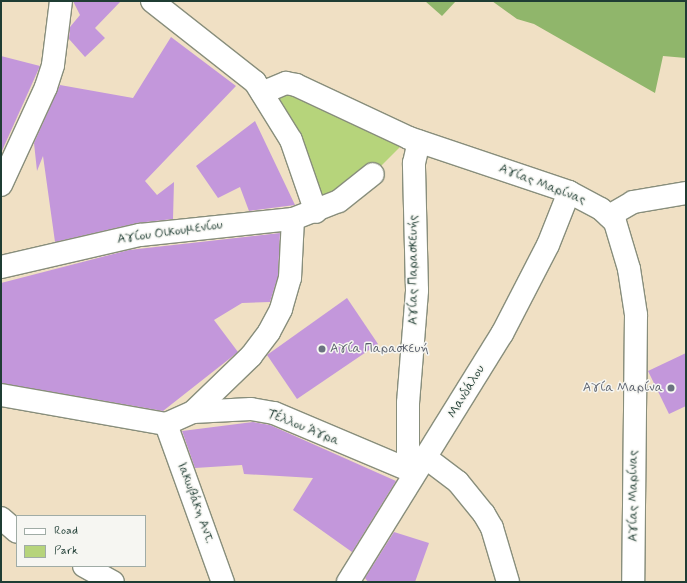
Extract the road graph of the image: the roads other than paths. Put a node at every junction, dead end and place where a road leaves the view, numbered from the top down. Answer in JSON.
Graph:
{"nodes":[{"id":1,"x":61,"y":1,"type":"edge"},
{"id":2,"x":152,"y":1,"type":"edge"},
{"id":3,"x":262,"y":93,"type":"junction"},
{"id":4,"x":419,"y":142,"type":"junction"},
{"id":5,"x":373,"y":174,"type":"dead end"},
{"id":6,"x":2,"y":177,"type":"edge"},
{"id":7,"x":569,"y":192,"type":"junction"},
{"id":8,"x":686,"y":193,"type":"edge"},
{"id":9,"x":316,"y":212,"type":"junction"},
{"id":10,"x":609,"y":216,"type":"junction"},
{"id":11,"x":293,"y":219,"type":"junction"},
{"id":12,"x":1,"y":267,"type":"edge"},
{"id":13,"x":1,"y":395,"type":"edge"},
{"id":14,"x":192,"y":412,"type":"junction"},
{"id":15,"x":166,"y":424,"type":"junction"},
{"id":16,"x":416,"y":466,"type":"junction"},
{"id":17,"x":1,"y":518,"type":"edge"},
{"id":18,"x":16,"y":531,"type":"edge"},
{"id":19,"x":86,"y":567,"type":"edge"},
{"id":20,"x":113,"y":582,"type":"edge"},
{"id":21,"x":223,"y":582,"type":"edge"},
{"id":22,"x":348,"y":582,"type":"edge"},
{"id":23,"x":508,"y":582,"type":"edge"},
{"id":24,"x":632,"y":582,"type":"edge"}],
"edges":[{"from":1,"to":6,"type":"street"},
{"from":2,"to":3,"type":"street"},
{"from":3,"to":4,"type":"street","name":"Αγίας Μαρίνας"},
{"from":3,"to":9,"type":"street"},
{"from":4,"to":7,"type":"street","name":"Αγίας Μαρίνας"},
{"from":4,"to":16,"type":"street","name":"Αγίας Παρασκευής"},
{"from":5,"to":9,"type":"street"},
{"from":7,"to":10,"type":"street","name":"Αγίας Μαρίνας"},
{"from":7,"to":16,"type":"street","name":"Μανδάλου"},
{"from":8,"to":10,"type":"street"},
{"from":9,"to":11,"type":"street","name":"Αγίου Οικουμενίου"},
{"from":10,"to":24,"type":"street","name":"Αγίας Μαρίνας"},
{"from":11,"to":12,"type":"street","name":"Αγίου Οικουμενίου"},
{"from":11,"to":14,"type":"street"},
{"from":13,"to":15,"type":"street"},
{"from":14,"to":15,"type":"street","name":"Τέλλου Άγρα"},
{"from":14,"to":16,"type":"street","name":"Τέλλου Άγρα"},
{"from":15,"to":21,"type":"street","name":"Ιακωβάκη Αντ."},
{"from":16,"to":22,"type":"street","name":"Μανδάλου"},
{"from":16,"to":23,"type":"street","name":"Τέλλου Άγρα"},
{"from":17,"to":18,"type":"street"},
{"from":19,"to":20,"type":"street"}]}
